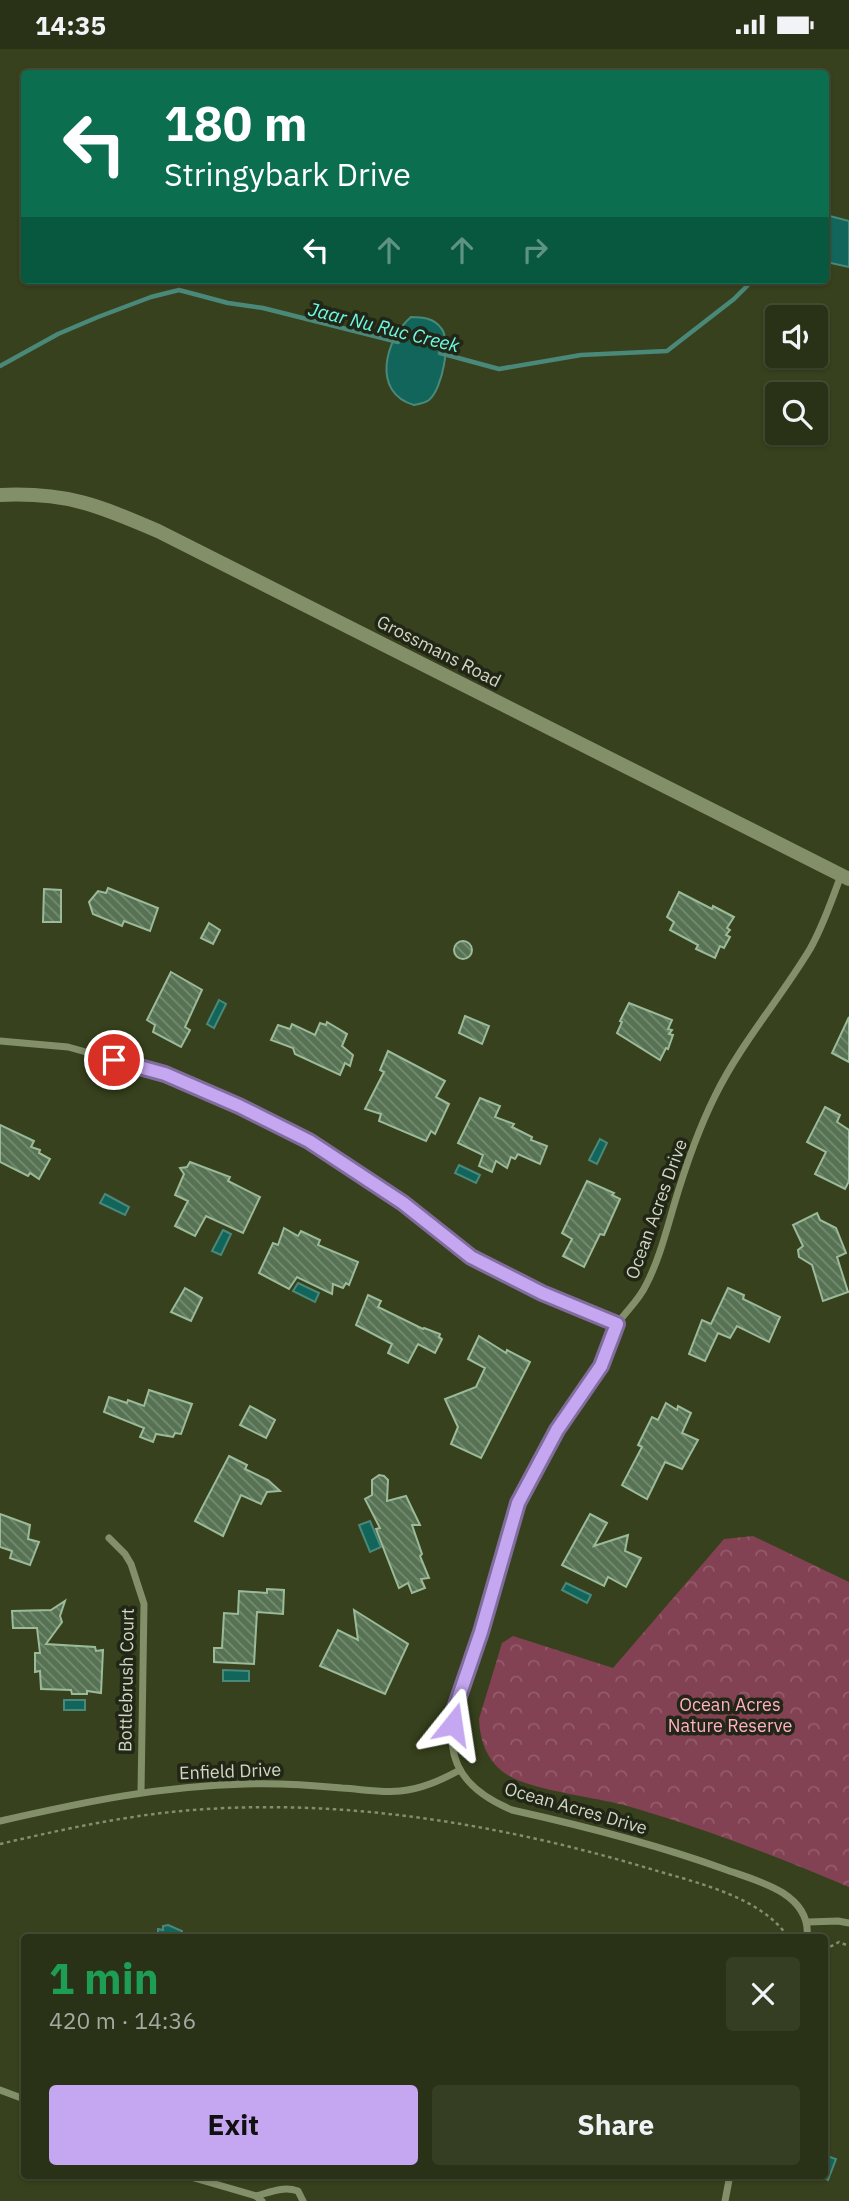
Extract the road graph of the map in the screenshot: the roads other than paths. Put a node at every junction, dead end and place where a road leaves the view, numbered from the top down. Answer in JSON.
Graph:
{"nodes":[{"id":1,"x":0,"y":495,"type":"edge"},
{"id":2,"x":845,"y":877,"type":"edge"},
{"id":3,"x":0,"y":1041,"type":"edge"},
{"id":4,"x":617,"y":1324,"type":"junction"},
{"id":5,"x":109,"y":1538,"type":"dead end"},
{"id":6,"x":460,"y":1770,"type":"junction"},
{"id":7,"x":141,"y":1792,"type":"junction"},
{"id":8,"x":0,"y":1821,"type":"edge"},
{"id":9,"x":808,"y":1922,"type":"junction"},
{"id":10,"x":849,"y":1923,"type":"edge"},
{"id":11,"x":807,"y":1934,"type":"edge"},
{"id":12,"x":0,"y":2090,"type":"edge"},
{"id":13,"x":21,"y":2098,"type":"edge"},
{"id":14,"x":196,"y":2179,"type":"edge"},
{"id":15,"x":729,"y":2179,"type":"edge"},
{"id":16,"x":259,"y":2199,"type":"edge"},
{"id":17,"x":303,"y":2201,"type":"edge"},
{"id":18,"x":725,"y":2201,"type":"edge"}],
"edges":[{"from":1,"to":2,"type":"street","name":"Grossmans Road"},
{"from":2,"to":4,"type":"street","name":"Ocean Acres Drive"},
{"from":3,"to":4,"type":"street"},
{"from":4,"to":6,"type":"street","name":"Ocean Acres Drive"},
{"from":5,"to":7,"type":"street","name":"Bottlebrush Court"},
{"from":6,"to":7,"type":"street","name":"Enfield Drive"},
{"from":6,"to":9,"type":"street","name":"Ocean Acres Drive"},
{"from":7,"to":8,"type":"street","name":"Enfield Drive"},
{"from":9,"to":10,"type":"street"},
{"from":9,"to":11,"type":"street"},
{"from":12,"to":13,"type":"street"},
{"from":14,"to":16,"type":"street"},
{"from":15,"to":18,"type":"street"},
{"from":16,"to":17,"type":"street"}]}
